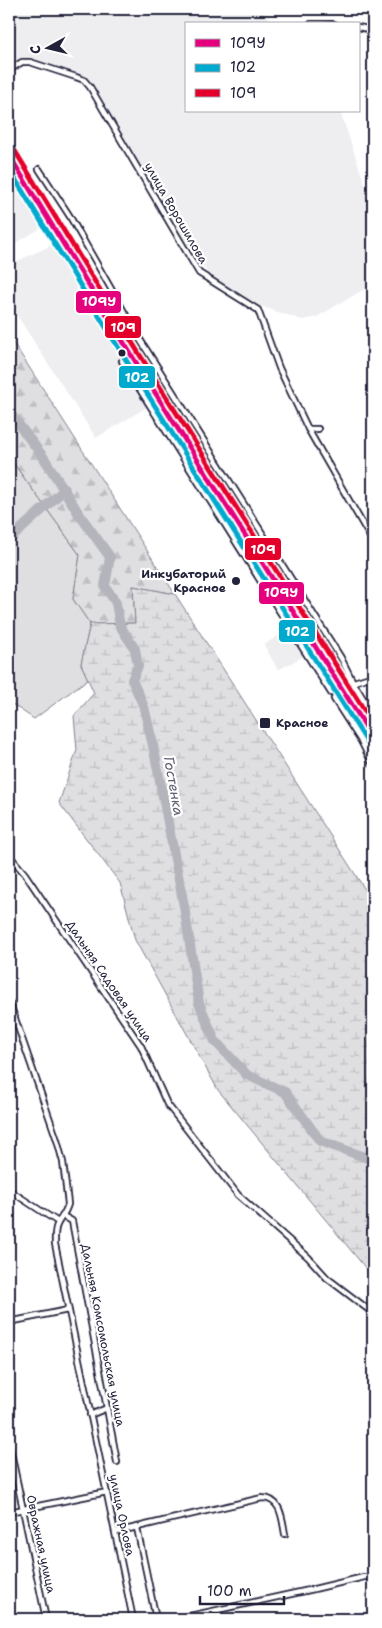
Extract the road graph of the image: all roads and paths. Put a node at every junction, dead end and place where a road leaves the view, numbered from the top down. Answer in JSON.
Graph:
{"nodes":[{"id":1,"x":360,"y":27,"type":"edge"},
{"id":2,"x":373,"y":30,"type":"edge"},
{"id":3,"x":9,"y":70,"type":"edge"},
{"id":4,"x":9,"y":155,"type":"edge"},
{"id":5,"x":39,"y":169,"type":"dead end"},
{"id":6,"x":132,"y":356,"type":"junction"},
{"id":7,"x":308,"y":428,"type":"junction"},
{"id":8,"x":318,"y":429,"type":"dead end"},
{"id":9,"x":373,"y":542,"type":"edge"},
{"id":10,"x":373,"y":676,"type":"edge"},
{"id":11,"x":353,"y":682,"type":"junction"},
{"id":12,"x":341,"y":686,"type":"junction"},
{"id":13,"x":330,"y":693,"type":"dead end"},
{"id":14,"x":334,"y":699,"type":"dead end"},
{"id":15,"x":373,"y":715,"type":"edge"},
{"id":16,"x":373,"y":738,"type":"edge"},
{"id":17,"x":373,"y":765,"type":"edge"},
{"id":18,"x":9,"y":855,"type":"edge"},
{"id":19,"x":9,"y":1001,"type":"edge"},
{"id":20,"x":9,"y":1190,"type":"edge"},
{"id":21,"x":63,"y":1216,"type":"junction"},
{"id":22,"x":58,"y":1222,"type":"junction"},
{"id":23,"x":68,"y":1310,"type":"junction"},
{"id":24,"x":373,"y":1313,"type":"edge"},
{"id":25,"x":9,"y":1322,"type":"edge"},
{"id":26,"x":107,"y":1408,"type":"junction"},
{"id":27,"x":90,"y":1415,"type":"junction"},
{"id":28,"x":9,"y":1443,"type":"edge"},
{"id":29,"x":117,"y":1462,"type":"dead end"},
{"id":30,"x":107,"y":1492,"type":"junction"},
{"id":31,"x":23,"y":1509,"type":"junction"},
{"id":32,"x":9,"y":1512,"type":"edge"},
{"id":33,"x":137,"y":1528,"type":"junction"},
{"id":34,"x":116,"y":1532,"type":"junction"},
{"id":35,"x":285,"y":1534,"type":"dead end"},
{"id":36,"x":373,"y":1577,"type":"edge"},
{"id":37,"x":46,"y":1619,"type":"edge"},
{"id":38,"x":134,"y":1619,"type":"edge"},
{"id":39,"x":156,"y":1619,"type":"edge"},
{"id":40,"x":176,"y":1619,"type":"edge"}],
"edges":[{"from":1,"to":2,"type":"street"},
{"from":3,"to":7,"type":"street","name":"улица Ворошилова"},
{"from":4,"to":6,"type":"main road"},
{"from":5,"to":11,"type":"street"},
{"from":6,"to":12,"type":"main road"},
{"from":6,"to":13,"type":"street"},
{"from":7,"to":8,"type":"street"},
{"from":7,"to":9,"type":"street","name":"улица Ворошилова"},
{"from":10,"to":11,"type":"street"},
{"from":11,"to":12,"type":"street"},
{"from":11,"to":15,"type":"street"},
{"from":12,"to":16,"type":"main road"},
{"from":14,"to":17,"type":"street"},
{"from":18,"to":24,"type":"street","name":"Дальняя Садовая улица"},
{"from":19,"to":21,"type":"street"},
{"from":20,"to":22,"type":"street"},
{"from":21,"to":22,"type":"street"},
{"from":21,"to":26,"type":"street","name":"Дальняя Комсомольская улица"},
{"from":22,"to":23,"type":"street","name":"улица Орлова"},
{"from":23,"to":25,"type":"street"},
{"from":23,"to":27,"type":"street","name":"улица Орлова"},
{"from":26,"to":27,"type":"street"},
{"from":26,"to":29,"type":"street","name":"Дальняя Комсомольская улица"},
{"from":27,"to":30,"type":"street","name":"улица Орлова"},
{"from":28,"to":31,"type":"street","name":"Овражная улица"},
{"from":30,"to":31,"type":"street"},
{"from":30,"to":34,"type":"street","name":"улица Орлова"},
{"from":31,"to":32,"type":"street"},
{"from":31,"to":37,"type":"street","name":"Овражная улица"},
{"from":33,"to":34,"type":"street"},
{"from":33,"to":35,"type":"street"},
{"from":33,"to":39,"type":"street","name":"улица Орлова"},
{"from":34,"to":38,"type":"street","name":"улица Орлова"},
{"from":36,"to":40,"type":"street"}]}
